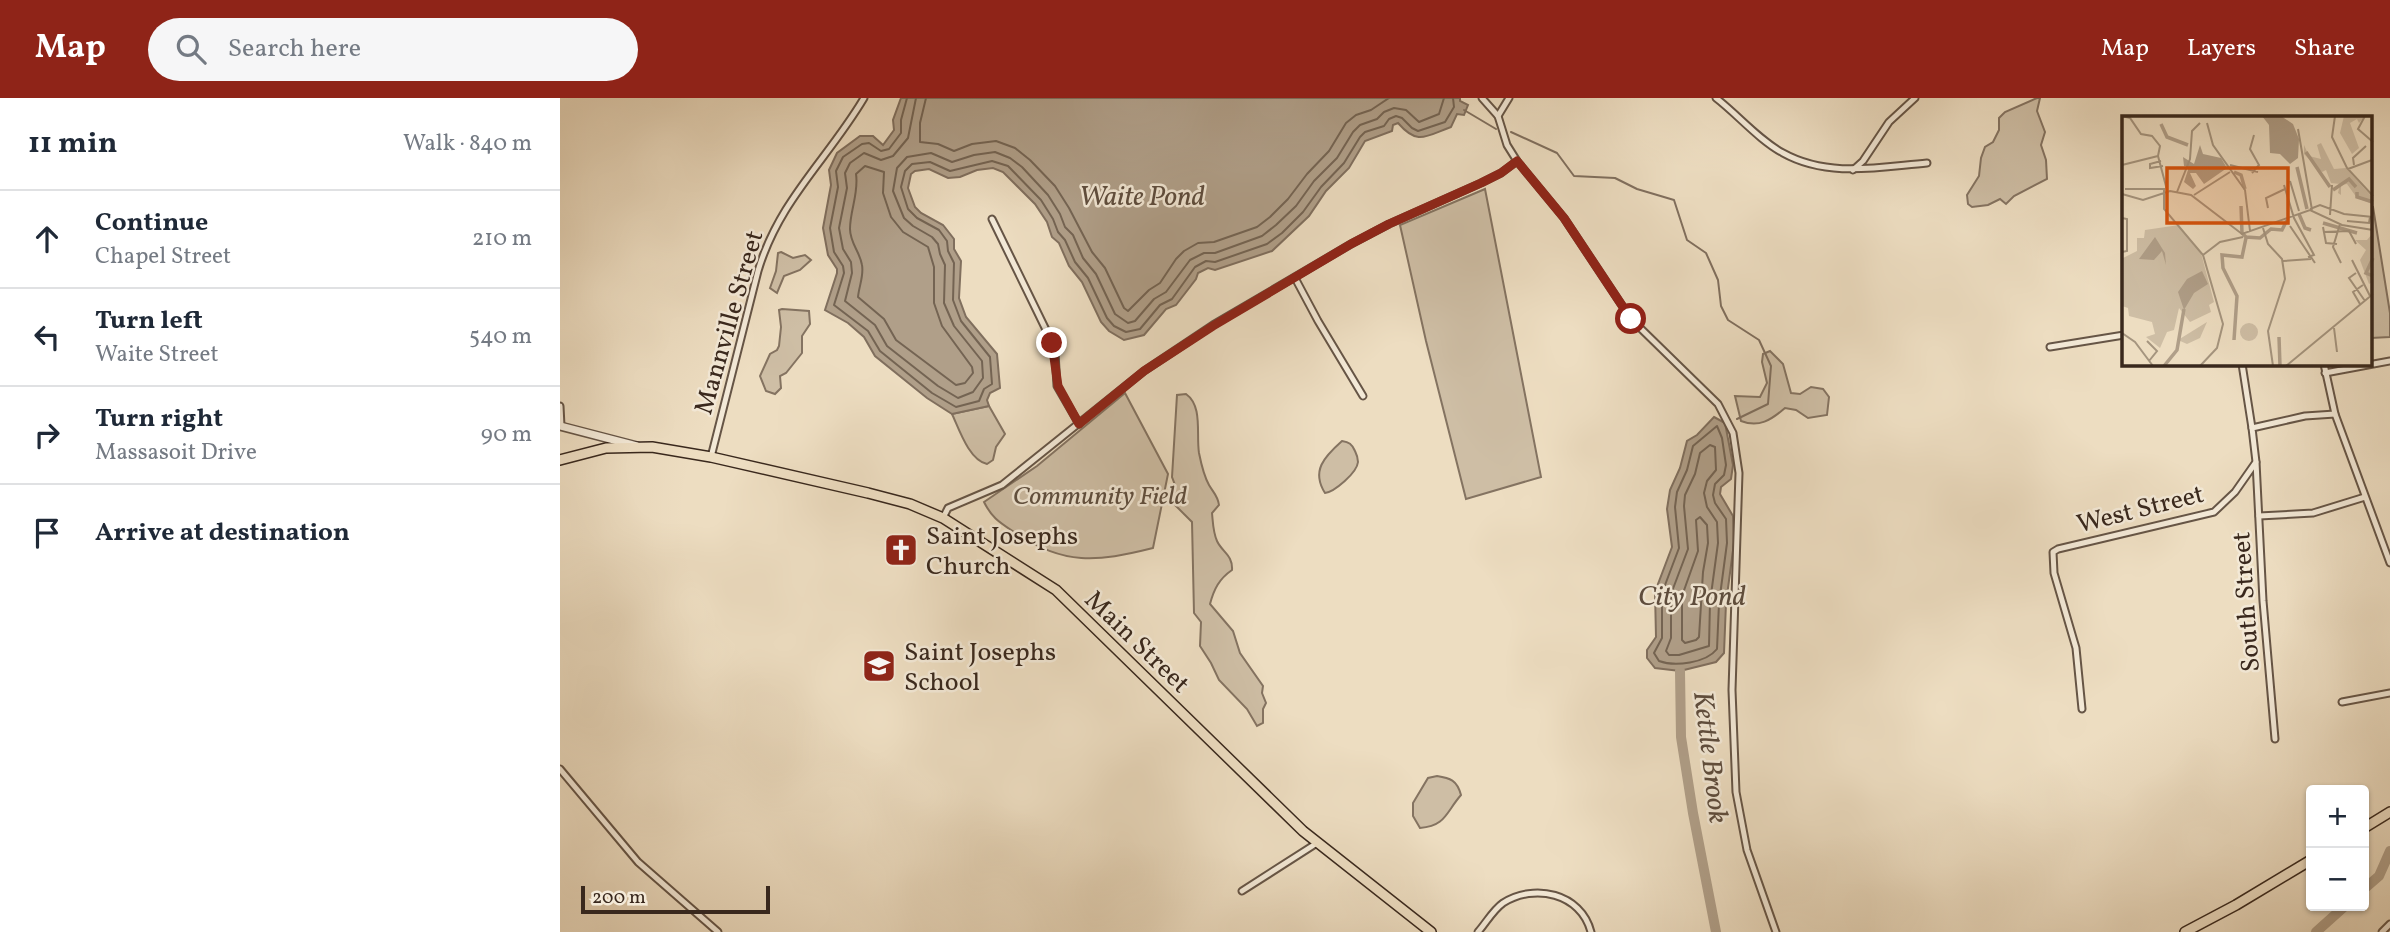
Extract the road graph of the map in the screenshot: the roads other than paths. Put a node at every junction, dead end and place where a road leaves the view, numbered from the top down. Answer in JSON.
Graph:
{"nodes":[{"id":1,"x":864,"y":98,"type":"edge"},
{"id":2,"x":1482,"y":98,"type":"edge"},
{"id":3,"x":1509,"y":98,"type":"edge"},
{"id":4,"x":1716,"y":98,"type":"edge"},
{"id":5,"x":1916,"y":98,"type":"edge"},
{"id":6,"x":1498,"y":116,"type":"junction"},
{"id":7,"x":1517,"y":161,"type":"junction"},
{"id":8,"x":1927,"y":163,"type":"dead end"},
{"id":9,"x":1850,"y":170,"type":"junction"},
{"id":10,"x":992,"y":219,"type":"dead end"},
{"id":11,"x":1296,"y":278,"type":"junction"},
{"id":12,"x":2122,"y":335,"type":"edge"},
{"id":13,"x":2050,"y":347,"type":"dead end"},
{"id":14,"x":2390,"y":360,"type":"edge"},
{"id":15,"x":2372,"y":364,"type":"edge"},
{"id":16,"x":2242,"y":366,"type":"edge"},
{"id":17,"x":2324,"y":366,"type":"edge"},
{"id":18,"x":2360,"y":366,"type":"edge"},
{"id":19,"x":2325,"y":373,"type":"junction"},
{"id":20,"x":1363,"y":396,"type":"dead end"},
{"id":21,"x":560,"y":407,"type":"edge"},
{"id":22,"x":2335,"y":414,"type":"junction"},
{"id":23,"x":1079,"y":424,"type":"junction"},
{"id":24,"x":561,"y":426,"type":"edge"},
{"id":25,"x":2252,"y":428,"type":"junction"},
{"id":26,"x":639,"y":446,"type":"junction"},
{"id":27,"x":711,"y":457,"type":"junction"},
{"id":28,"x":560,"y":460,"type":"edge"},
{"id":29,"x":2256,"y":462,"type":"junction"},
{"id":30,"x":2365,"y":497,"type":"junction"},
{"id":31,"x":2259,"y":516,"type":"junction"},
{"id":32,"x":943,"y":517,"type":"junction"},
{"id":33,"x":2390,"y":563,"type":"edge"},
{"id":34,"x":2390,"y":693,"type":"edge"},
{"id":35,"x":2342,"y":702,"type":"dead end"},
{"id":36,"x":2082,"y":709,"type":"dead end"},
{"id":37,"x":2275,"y":738,"type":"dead end"},
{"id":38,"x":560,"y":769,"type":"edge"},
{"id":39,"x":2390,"y":812,"type":"edge"},
{"id":40,"x":2369,"y":825,"type":"edge"},
{"id":41,"x":1317,"y":843,"type":"junction"},
{"id":42,"x":2306,"y":863,"type":"edge"},
{"id":43,"x":1242,"y":891,"type":"dead end"},
{"id":44,"x":2390,"y":924,"type":"edge"},
{"id":45,"x":718,"y":932,"type":"edge"},
{"id":46,"x":1431,"y":932,"type":"edge"},
{"id":47,"x":1478,"y":932,"type":"edge"},
{"id":48,"x":1591,"y":932,"type":"edge"},
{"id":49,"x":1776,"y":932,"type":"edge"},
{"id":50,"x":2185,"y":932,"type":"edge"},
{"id":51,"x":2382,"y":932,"type":"edge"}],
"edges":[{"from":1,"to":27,"type":"street","name":"Mannville Street"},
{"from":2,"to":6,"type":"street"},
{"from":3,"to":6,"type":"street"},
{"from":4,"to":9,"type":"street"},
{"from":5,"to":9,"type":"street"},
{"from":6,"to":7,"type":"street"},
{"from":7,"to":11,"type":"street"},
{"from":7,"to":49,"type":"street"},
{"from":8,"to":9,"type":"street"},
{"from":10,"to":23,"type":"street"},
{"from":11,"to":20,"type":"street"},
{"from":11,"to":23,"type":"street"},
{"from":12,"to":13,"type":"street"},
{"from":14,"to":15,"type":"street"},
{"from":16,"to":25,"type":"street"},
{"from":17,"to":19,"type":"street"},
{"from":18,"to":19,"type":"street"},
{"from":19,"to":22,"type":"street"},
{"from":21,"to":24,"type":"street"},
{"from":22,"to":25,"type":"street"},
{"from":22,"to":30,"type":"street"},
{"from":23,"to":32,"type":"street"},
{"from":24,"to":26,"type":"street","name":"Main Street"},
{"from":25,"to":29,"type":"street"},
{"from":26,"to":27,"type":"highway","name":"Main Street"},
{"from":26,"to":28,"type":"highway"},
{"from":27,"to":32,"type":"highway","name":"Main Street"},
{"from":29,"to":31,"type":"street","name":"South Street"},
{"from":29,"to":36,"type":"street","name":"West Street"},
{"from":30,"to":31,"type":"street"},
{"from":30,"to":33,"type":"street"},
{"from":31,"to":37,"type":"street","name":"South Street"},
{"from":32,"to":41,"type":"highway","name":"Main Street"},
{"from":34,"to":35,"type":"street"},
{"from":38,"to":45,"type":"street"},
{"from":39,"to":40,"type":"highway"},
{"from":41,"to":43,"type":"street"},
{"from":41,"to":46,"type":"highway","name":"Main Street"},
{"from":42,"to":50,"type":"highway"},
{"from":44,"to":51,"type":"street"},
{"from":47,"to":48,"type":"street"}]}
